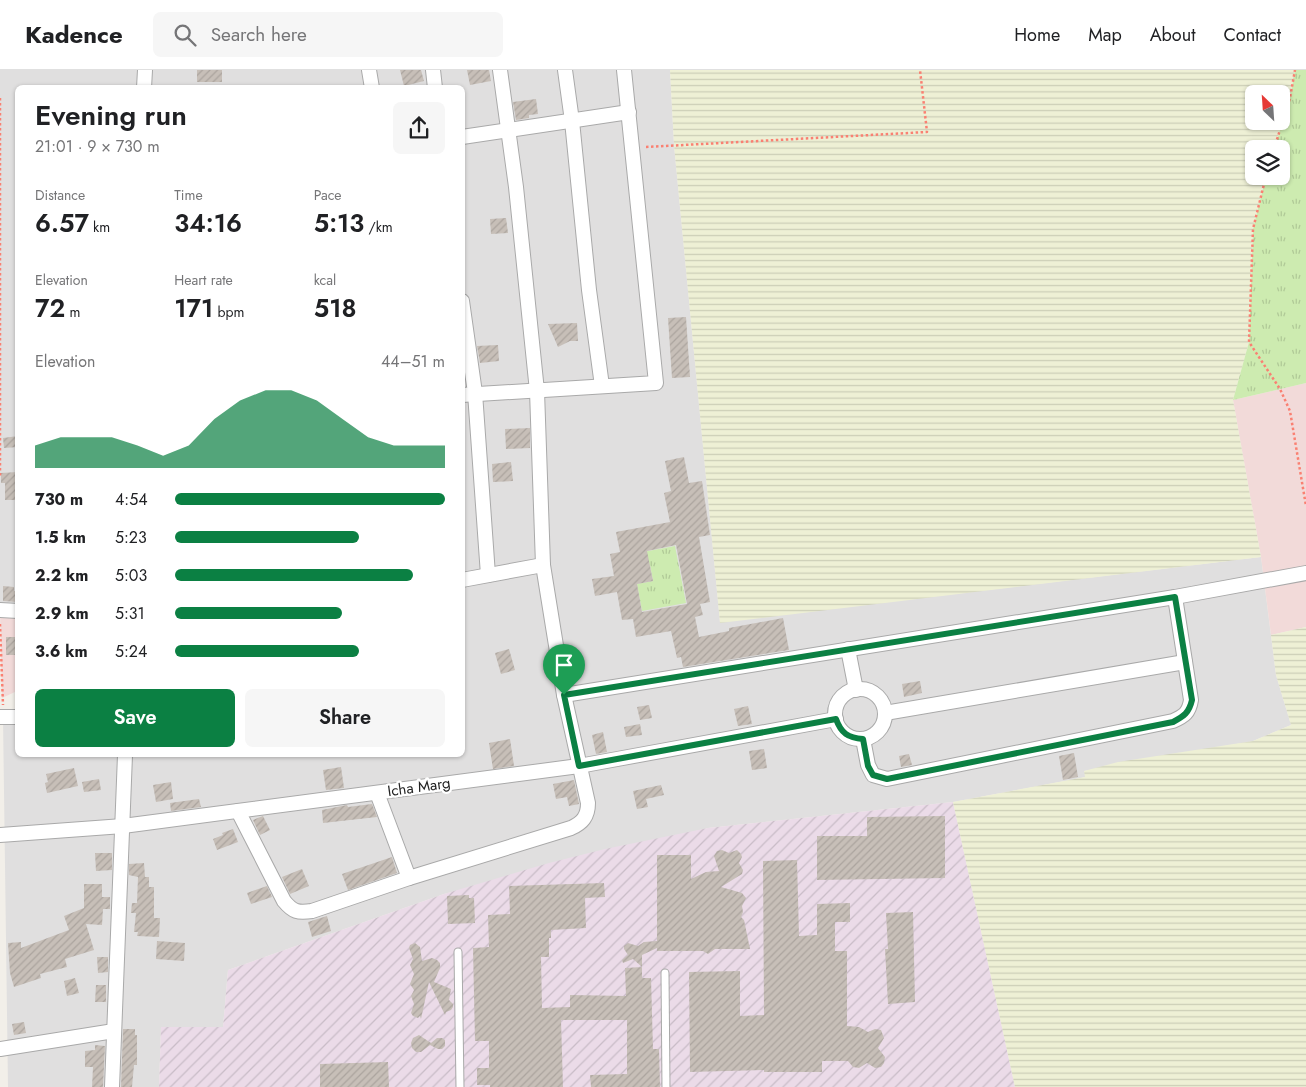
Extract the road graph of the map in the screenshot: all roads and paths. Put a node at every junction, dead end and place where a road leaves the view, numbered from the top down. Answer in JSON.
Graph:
{"nodes":[{"id":1,"x":145,"y":70,"type":"edge"},
{"id":2,"x":369,"y":70,"type":"edge"},
{"id":3,"x":433,"y":70,"type":"edge"},
{"id":4,"x":500,"y":70,"type":"edge"},
{"id":5,"x":565,"y":70,"type":"edge"},
{"id":6,"x":624,"y":70,"type":"edge"},
{"id":7,"x":920,"y":70,"type":"edge"},
{"id":8,"x":1295,"y":70,"type":"edge"},
{"id":9,"x":144,"y":85,"type":"edge"},
{"id":10,"x":372,"y":85,"type":"edge"},
{"id":11,"x":436,"y":85,"type":"edge"},
{"id":12,"x":0,"y":98,"type":"edge"},
{"id":13,"x":628,"y":112,"type":"junction"},
{"id":14,"x":572,"y":121,"type":"junction"},
{"id":15,"x":507,"y":130,"type":"junction"},
{"id":16,"x":465,"y":137,"type":"edge"},
{"id":17,"x":1277,"y":140,"type":"edge"},
{"id":18,"x":632,"y":147,"type":"junction"},
{"id":19,"x":1264,"y":185,"type":"edge"},
{"id":20,"x":465,"y":341,"type":"edge"},
{"id":21,"x":602,"y":386,"type":"junction"},
{"id":22,"x":537,"y":391,"type":"junction"},
{"id":23,"x":469,"y":394,"type":"edge"},
{"id":24,"x":0,"y":477,"type":"edge"},
{"id":25,"x":1306,"y":506,"type":"edge"},
{"id":26,"x":543,"y":565,"type":"junction"},
{"id":27,"x":1306,"y":573,"type":"edge"},
{"id":28,"x":488,"y":575,"type":"junction"},
{"id":29,"x":465,"y":579,"type":"edge"},
{"id":30,"x":1175,"y":597,"type":"junction"},
{"id":31,"x":0,"y":610,"type":"edge"},
{"id":32,"x":15,"y":611,"type":"edge"},
{"id":33,"x":0,"y":624,"type":"edge"},
{"id":34,"x":848,"y":649,"type":"junction"},
{"id":35,"x":1185,"y":662,"type":"junction"},
{"id":36,"x":856,"y":690,"type":"junction"},
{"id":37,"x":564,"y":695,"type":"junction"},
{"id":38,"x":885,"y":713,"type":"junction"},
{"id":39,"x":7,"y":717,"type":"edge"},
{"id":40,"x":836,"y":719,"type":"junction"},
{"id":41,"x":863,"y":739,"type":"junction"},
{"id":42,"x":125,"y":757,"type":"edge"},
{"id":43,"x":579,"y":766,"type":"junction"},
{"id":44,"x":377,"y":793,"type":"junction"},
{"id":45,"x":238,"y":811,"type":"junction"},
{"id":46,"x":123,"y":826,"type":"junction"},
{"id":47,"x":0,"y":834,"type":"edge"},
{"id":48,"x":409,"y":878,"type":"junction"},
{"id":49,"x":458,"y":952,"type":"dead end"},
{"id":50,"x":665,"y":973,"type":"dead end"},
{"id":51,"x":114,"y":1031,"type":"junction"},
{"id":52,"x":0,"y":1049,"type":"edge"},
{"id":53,"x":112,"y":1087,"type":"edge"},
{"id":54,"x":460,"y":1087,"type":"edge"},
{"id":55,"x":666,"y":1087,"type":"edge"}],
"edges":[{"from":1,"to":9,"type":"street"},
{"from":2,"to":10,"type":"street"},
{"from":3,"to":11,"type":"street"},
{"from":4,"to":15,"type":"street"},
{"from":5,"to":14,"type":"street"},
{"from":6,"to":13,"type":"street"},
{"from":7,"to":18,"type":"path"},
{"from":8,"to":17,"type":"path"},
{"from":12,"to":24,"type":"path"},
{"from":13,"to":14,"type":"street"},
{"from":13,"to":18,"type":"street"},
{"from":14,"to":15,"type":"street"},
{"from":14,"to":21,"type":"street"},
{"from":15,"to":16,"type":"street"},
{"from":15,"to":22,"type":"street"},
{"from":18,"to":21,"type":"street"},
{"from":19,"to":25,"type":"path"},
{"from":20,"to":23,"type":"street"},
{"from":21,"to":22,"type":"street"},
{"from":22,"to":23,"type":"street"},
{"from":22,"to":26,"type":"street"},
{"from":23,"to":28,"type":"street"},
{"from":26,"to":28,"type":"street"},
{"from":26,"to":37,"type":"street"},
{"from":27,"to":30,"type":"street"},
{"from":28,"to":29,"type":"street"},
{"from":30,"to":34,"type":"street"},
{"from":30,"to":35,"type":"street"},
{"from":31,"to":32,"type":"street"},
{"from":33,"to":39,"type":"path"},
{"from":34,"to":36,"type":"street"},
{"from":34,"to":37,"type":"street"},
{"from":35,"to":38,"type":"street"},
{"from":35,"to":41,"type":"street"},
{"from":36,"to":38,"type":"street"},
{"from":36,"to":40,"type":"street"},
{"from":37,"to":43,"type":"street"},
{"from":38,"to":41,"type":"street"},
{"from":40,"to":41,"type":"street"},
{"from":40,"to":43,"type":"street","name":"Icha Marg"},
{"from":42,"to":46,"type":"street"},
{"from":43,"to":44,"type":"street","name":"Icha Marg"},
{"from":43,"to":48,"type":"street"},
{"from":44,"to":45,"type":"street","name":"Icha Marg"},
{"from":44,"to":48,"type":"street"},
{"from":45,"to":46,"type":"street","name":"Icha Marg"},
{"from":45,"to":48,"type":"street"},
{"from":46,"to":47,"type":"street","name":"Icha Marg"},
{"from":46,"to":51,"type":"street"},
{"from":49,"to":54,"type":"lane"},
{"from":50,"to":55,"type":"lane"},
{"from":51,"to":52,"type":"street"},
{"from":51,"to":53,"type":"street"}]}
